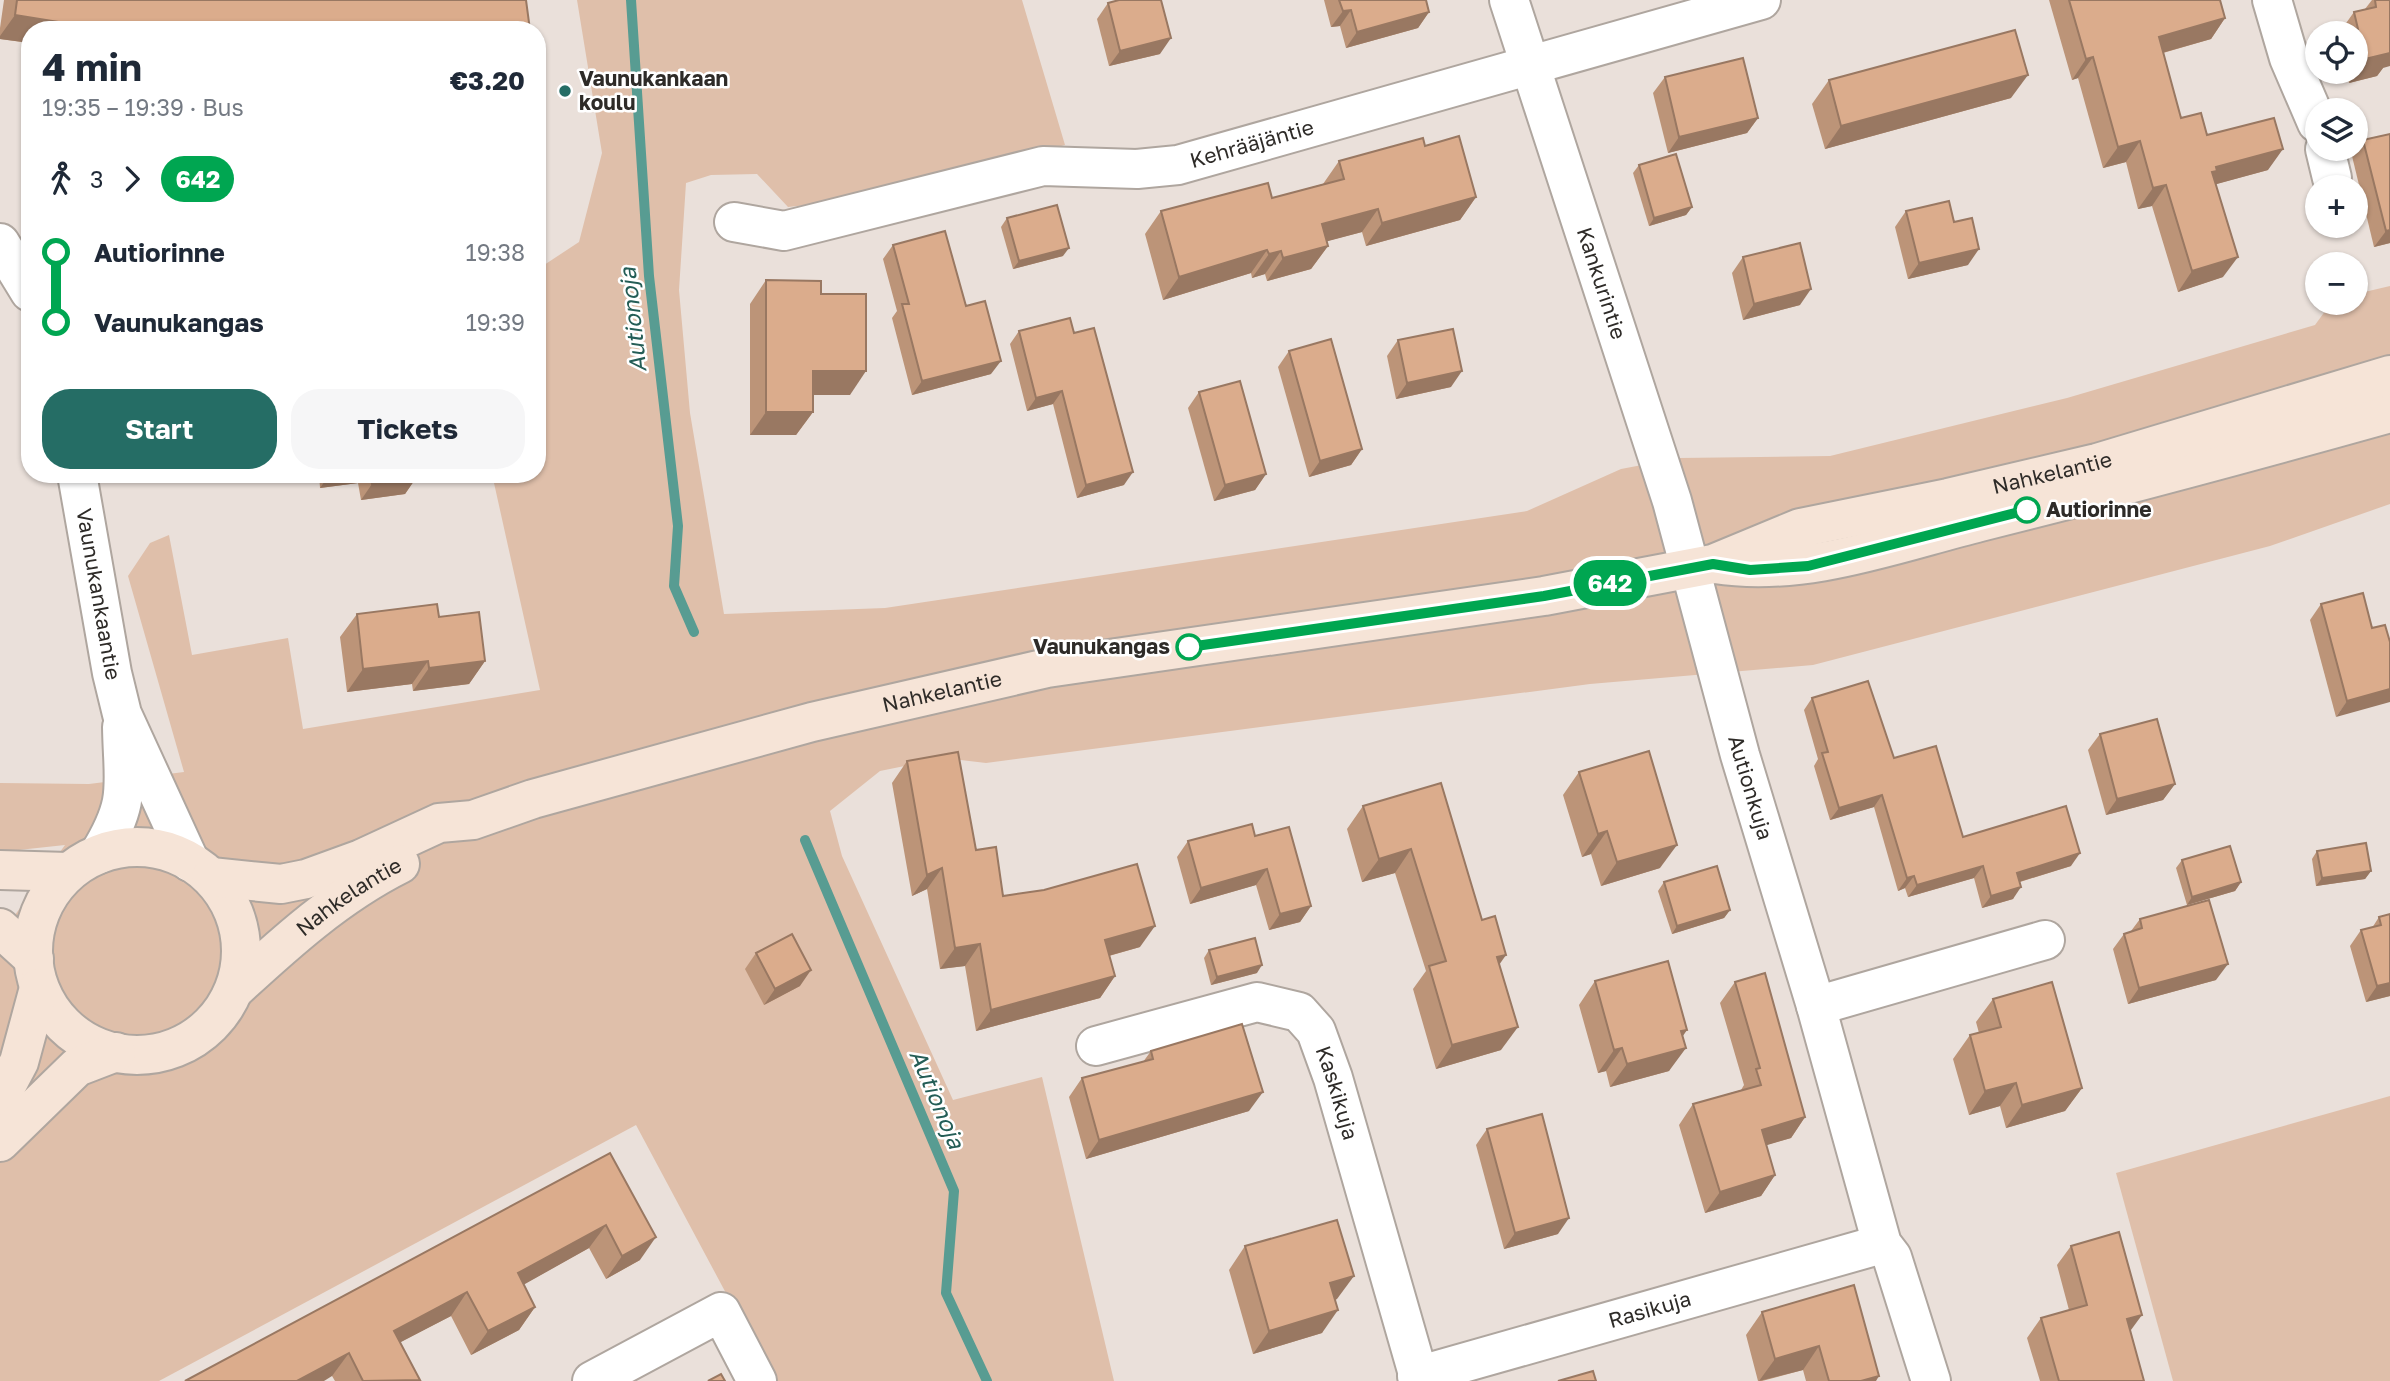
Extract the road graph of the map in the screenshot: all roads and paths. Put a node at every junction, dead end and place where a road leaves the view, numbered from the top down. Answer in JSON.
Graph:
{"nodes":[{"id":1,"x":1509,"y":0,"type":"edge"},
{"id":2,"x":1761,"y":0,"type":"edge"},
{"id":3,"x":2272,"y":0,"type":"edge"},
{"id":4,"x":1529,"y":63,"type":"junction"},
{"id":5,"x":2307,"y":98,"type":"edge"},
{"id":6,"x":734,"y":222,"type":"dead end"},
{"id":7,"x":0,"y":243,"type":"edge"},
{"id":8,"x":21,"y":277,"type":"edge"},
{"id":9,"x":2390,"y":375,"type":"edge"},
{"id":10,"x":2390,"y":413,"type":"edge"},
{"id":11,"x":79,"y":483,"type":"edge"},
{"id":12,"x":1702,"y":566,"type":"junction"},
{"id":13,"x":122,"y":714,"type":"junction"},
{"id":14,"x":474,"y":820,"type":"junction"},
{"id":15,"x":83,"y":863,"type":"junction"},
{"id":16,"x":201,"y":869,"type":"junction"},
{"id":17,"x":0,"y":870,"type":"edge"},
{"id":18,"x":0,"y":928,"type":"edge"},
{"id":19,"x":2045,"y":940,"type":"dead end"},
{"id":20,"x":37,"y":974,"type":"junction"},
{"id":21,"x":235,"y":989,"type":"junction"},
{"id":22,"x":1816,"y":1006,"type":"junction"},
{"id":23,"x":1096,"y":1046,"type":"dead end"},
{"id":24,"x":116,"y":1052,"type":"junction"},
{"id":25,"x":0,"y":1098,"type":"edge"},
{"id":26,"x":0,"y":1142,"type":"edge"},
{"id":27,"x":1882,"y":1244,"type":"junction"},
{"id":28,"x":1417,"y":1379,"type":"edge"},
{"id":29,"x":592,"y":1381,"type":"edge"},
{"id":30,"x":757,"y":1381,"type":"edge"},
{"id":31,"x":1931,"y":1381,"type":"edge"}],
"edges":[{"from":1,"to":4,"type":"street","name":"Kankurintie"},
{"from":2,"to":4,"type":"street","name":"Kehrääjäntie"},
{"from":3,"to":5,"type":"street"},
{"from":4,"to":6,"type":"street","name":"Kehrääjäntie"},
{"from":4,"to":12,"type":"street","name":"Kankurintie"},
{"from":7,"to":8,"type":"street"},
{"from":9,"to":12,"type":"main road","name":"Nahkelantie"},
{"from":10,"to":12,"type":"main road","name":"Nahkelantie"},
{"from":11,"to":13,"type":"street","name":"Vaunukankaantie"},
{"from":12,"to":14,"type":"main road","name":"Nahkelantie"},
{"from":12,"to":22,"type":"street","name":"Autionkuja"},
{"from":13,"to":15,"type":"street","name":"Vaunukankaantie"},
{"from":13,"to":16,"type":"street","name":"Vaunukankaantie"},
{"from":14,"to":16,"type":"main road","name":"Nahkelantie"},
{"from":14,"to":21,"type":"main road","name":"Nahkelantie"},
{"from":15,"to":16,"type":"main road"},
{"from":15,"to":17,"type":"main road"},
{"from":15,"to":20,"type":"main road"},
{"from":16,"to":21,"type":"main road"},
{"from":18,"to":20,"type":"main road"},
{"from":19,"to":22,"type":"street"},
{"from":20,"to":24,"type":"main road"},
{"from":20,"to":25,"type":"main road"},
{"from":21,"to":24,"type":"main road"},
{"from":22,"to":27,"type":"street","name":"Autionkuja"},
{"from":23,"to":28,"type":"street","name":"Kaskikuja"},
{"from":24,"to":26,"type":"main road"},
{"from":27,"to":28,"type":"street","name":"Rasikuja"},
{"from":27,"to":31,"type":"street","name":"Autionkuja"},
{"from":29,"to":30,"type":"street"}]}
